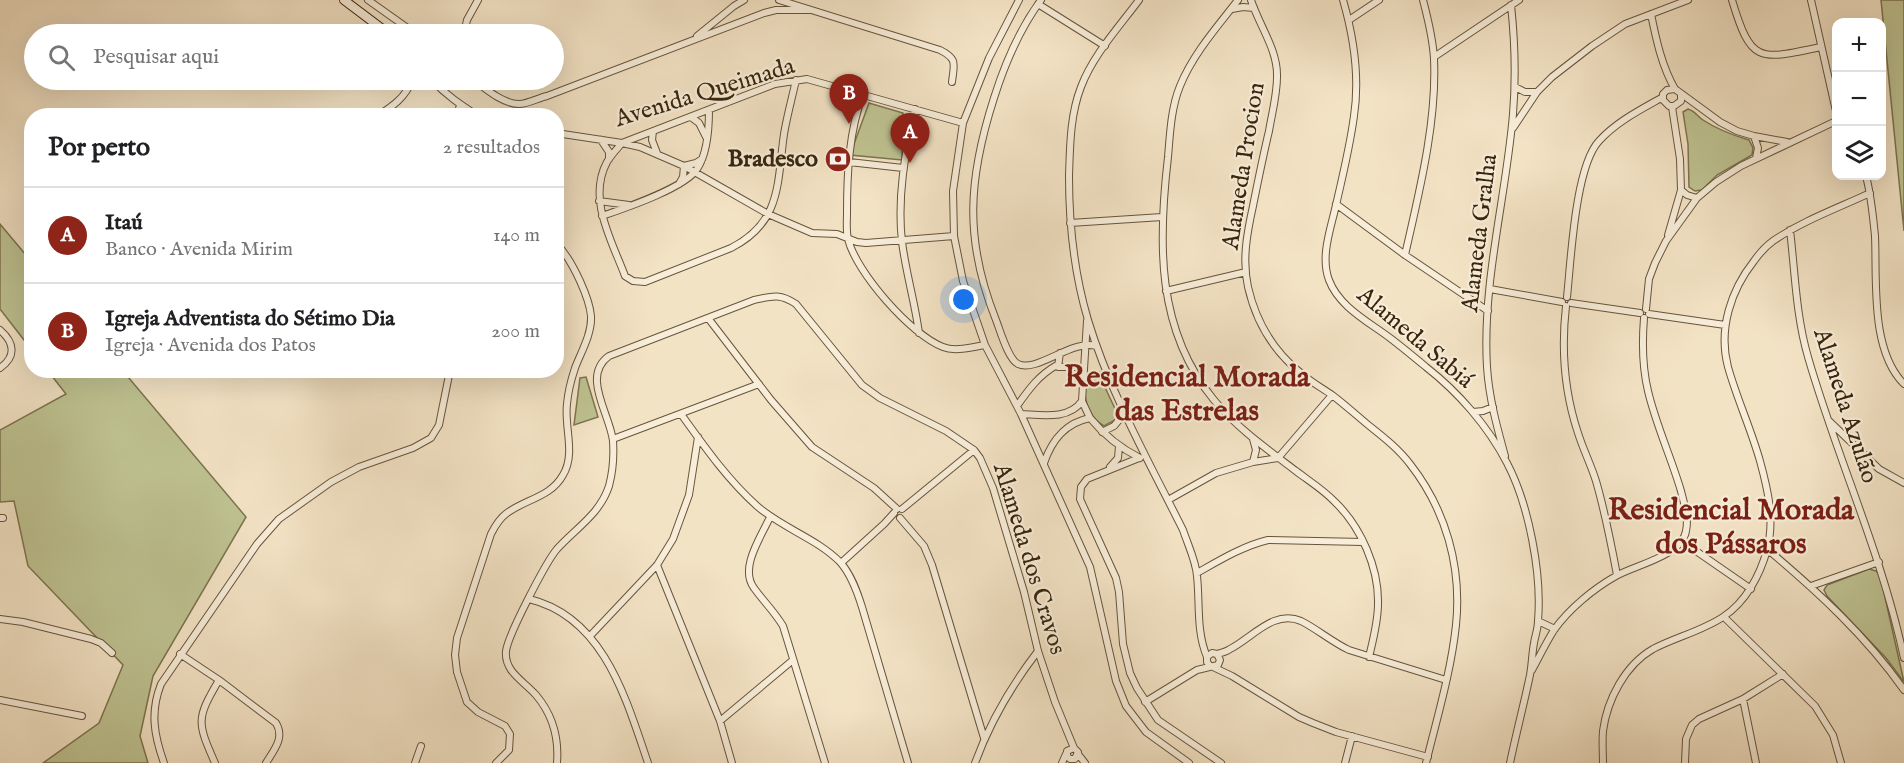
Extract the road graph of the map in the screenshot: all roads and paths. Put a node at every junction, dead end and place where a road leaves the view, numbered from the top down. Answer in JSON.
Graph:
{"nodes":[{"id":1,"x":344,"y":0,"type":"edge"},
{"id":2,"x":368,"y":0,"type":"edge"},
{"id":3,"x":478,"y":0,"type":"edge"},
{"id":4,"x":744,"y":0,"type":"edge"},
{"id":5,"x":777,"y":0,"type":"edge"},
{"id":6,"x":1019,"y":0,"type":"edge"},
{"id":7,"x":1139,"y":0,"type":"edge"},
{"id":8,"x":1238,"y":0,"type":"edge"},
{"id":9,"x":1251,"y":0,"type":"edge"},
{"id":10,"x":1343,"y":0,"type":"edge"},
{"id":11,"x":1379,"y":0,"type":"edge"},
{"id":12,"x":1423,"y":0,"type":"edge"},
{"id":13,"x":1518,"y":0,"type":"edge"},
{"id":14,"x":1688,"y":0,"type":"edge"},
{"id":15,"x":1732,"y":0,"type":"edge"},
{"id":16,"x":1811,"y":0,"type":"edge"},
{"id":17,"x":1039,"y":2,"type":"edge"},
{"id":18,"x":1511,"y":5,"type":"junction"},
{"id":19,"x":1254,"y":8,"type":"junction"},
{"id":20,"x":1231,"y":9,"type":"junction"},
{"id":21,"x":776,"y":10,"type":"junction"},
{"id":22,"x":811,"y":10,"type":"junction"},
{"id":23,"x":1652,"y":14,"type":"junction"},
{"id":24,"x":720,"y":18,"type":"junction"},
{"id":25,"x":1349,"y":20,"type":"junction"},
{"id":26,"x":376,"y":24,"type":"edge"},
{"id":27,"x":402,"y":24,"type":"edge"},
{"id":28,"x":466,"y":24,"type":"edge"},
{"id":29,"x":726,"y":28,"type":"junction"},
{"id":30,"x":692,"y":40,"type":"junction"},
{"id":31,"x":1105,"y":46,"type":"junction"},
{"id":32,"x":1821,"y":47,"type":"junction"},
{"id":33,"x":1434,"y":57,"type":"junction"},
{"id":34,"x":796,"y":80,"type":"junction"},
{"id":35,"x":952,"y":82,"type":"dead end"},
{"id":36,"x":1832,"y":84,"type":"edge"},
{"id":37,"x":1515,"y":87,"type":"junction"},
{"id":38,"x":564,"y":89,"type":"edge"},
{"id":39,"x":1675,"y":89,"type":"junction"},
{"id":40,"x":407,"y":90,"type":"edge"},
{"id":41,"x":442,"y":90,"type":"edge"},
{"id":42,"x":489,"y":90,"type":"edge"},
{"id":43,"x":563,"y":90,"type":"edge"},
{"id":44,"x":1537,"y":92,"type":"junction"},
{"id":45,"x":863,"y":94,"type":"junction"},
{"id":46,"x":1681,"y":95,"type":"junction"},
{"id":47,"x":1663,"y":97,"type":"junction"},
{"id":48,"x":460,"y":105,"type":"junction"},
{"id":49,"x":1672,"y":107,"type":"junction"},
{"id":50,"x":389,"y":108,"type":"edge"},
{"id":51,"x":459,"y":108,"type":"edge"},
{"id":52,"x":465,"y":108,"type":"edge"},
{"id":53,"x":915,"y":109,"type":"junction"},
{"id":54,"x":709,"y":110,"type":"junction"},
{"id":55,"x":691,"y":117,"type":"junction"},
{"id":56,"x":963,"y":123,"type":"junction"},
{"id":57,"x":1832,"y":123,"type":"edge"},
{"id":58,"x":653,"y":131,"type":"junction"},
{"id":59,"x":1511,"y":131,"type":"junction"},
{"id":60,"x":564,"y":134,"type":"edge"},
{"id":61,"x":1754,"y":136,"type":"junction"},
{"id":62,"x":707,"y":137,"type":"junction"},
{"id":63,"x":600,"y":139,"type":"junction"},
{"id":64,"x":1788,"y":142,"type":"junction"},
{"id":65,"x":622,"y":143,"type":"junction"},
{"id":66,"x":657,"y":153,"type":"junction"},
{"id":67,"x":609,"y":159,"type":"junction"},
{"id":68,"x":702,"y":159,"type":"junction"},
{"id":69,"x":1756,"y":159,"type":"junction"},
{"id":70,"x":849,"y":162,"type":"junction"},
{"id":71,"x":684,"y":166,"type":"junction"},
{"id":72,"x":903,"y":168,"type":"junction"},
{"id":73,"x":695,"y":172,"type":"junction"},
{"id":74,"x":1867,"y":180,"type":"edge"},
{"id":75,"x":679,"y":184,"type":"junction"},
{"id":76,"x":1681,"y":190,"type":"junction"},
{"id":77,"x":1870,"y":194,"type":"junction"},
{"id":78,"x":1697,"y":198,"type":"junction"},
{"id":79,"x":599,"y":201,"type":"junction"},
{"id":80,"x":1336,"y":204,"type":"junction"},
{"id":81,"x":631,"y":205,"type":"junction"},
{"id":82,"x":768,"y":214,"type":"junction"},
{"id":83,"x":602,"y":216,"type":"junction"},
{"id":84,"x":1162,"y":217,"type":"junction"},
{"id":85,"x":1070,"y":223,"type":"junction"},
{"id":86,"x":1790,"y":230,"type":"junction"},
{"id":87,"x":954,"y":236,"type":"junction"},
{"id":88,"x":848,"y":238,"type":"junction"},
{"id":89,"x":902,"y":239,"type":"junction"},
{"id":90,"x":1666,"y":241,"type":"junction"},
{"id":91,"x":564,"y":252,"type":"edge"},
{"id":92,"x":1405,"y":255,"type":"junction"},
{"id":93,"x":1245,"y":272,"type":"junction"},
{"id":94,"x":1490,"y":289,"type":"junction"},
{"id":95,"x":1166,"y":291,"type":"junction"},
{"id":96,"x":1566,"y":302,"type":"junction"},
{"id":97,"x":1488,"y":311,"type":"junction"},
{"id":98,"x":1645,"y":314,"type":"junction"},
{"id":99,"x":708,"y":318,"type":"junction"},
{"id":100,"x":1087,"y":318,"type":"junction"},
{"id":101,"x":1725,"y":325,"type":"junction"},
{"id":102,"x":0,"y":330,"type":"edge"},
{"id":103,"x":919,"y":334,"type":"junction"},
{"id":104,"x":1085,"y":344,"type":"junction"},
{"id":105,"x":985,"y":345,"type":"junction"},
{"id":106,"x":1096,"y":346,"type":"junction"},
{"id":107,"x":1060,"y":353,"type":"junction"},
{"id":108,"x":1057,"y":365,"type":"junction"},
{"id":109,"x":1083,"y":367,"type":"junction"},
{"id":110,"x":0,"y":368,"type":"edge"},
{"id":111,"x":1108,"y":376,"type":"junction"},
{"id":112,"x":448,"y":378,"type":"edge"},
{"id":113,"x":1083,"y":382,"type":"junction"},
{"id":114,"x":759,"y":384,"type":"junction"},
{"id":115,"x":1904,"y":384,"type":"edge"},
{"id":116,"x":1332,"y":395,"type":"junction"},
{"id":117,"x":1082,"y":401,"type":"junction"},
{"id":118,"x":1017,"y":406,"type":"junction"},
{"id":119,"x":1493,"y":407,"type":"junction"},
{"id":120,"x":1473,"y":412,"type":"junction"},
{"id":121,"x":1125,"y":413,"type":"junction"},
{"id":122,"x":681,"y":414,"type":"junction"},
{"id":123,"x":1022,"y":414,"type":"junction"},
{"id":124,"x":1090,"y":418,"type":"junction"},
{"id":125,"x":1827,"y":419,"type":"junction"},
{"id":126,"x":1102,"y":432,"type":"junction"},
{"id":127,"x":698,"y":437,"type":"junction"},
{"id":128,"x":1253,"y":438,"type":"junction"},
{"id":129,"x":613,"y":440,"type":"junction"},
{"id":130,"x":1141,"y":445,"type":"junction"},
{"id":131,"x":1119,"y":446,"type":"junction"},
{"id":132,"x":974,"y":450,"type":"junction"},
{"id":133,"x":1136,"y":456,"type":"junction"},
{"id":134,"x":1278,"y":458,"type":"junction"},
{"id":135,"x":1253,"y":462,"type":"junction"},
{"id":136,"x":1149,"y":463,"type":"junction"},
{"id":137,"x":1507,"y":463,"type":"junction"},
{"id":138,"x":1044,"y":464,"type":"junction"},
{"id":139,"x":1107,"y":470,"type":"junction"},
{"id":140,"x":1904,"y":483,"type":"edge"},
{"id":141,"x":1168,"y":500,"type":"junction"},
{"id":142,"x":899,"y":513,"type":"junction"},
{"id":143,"x":770,"y":517,"type":"junction"},
{"id":144,"x":1353,"y":524,"type":"junction"},
{"id":145,"x":1342,"y":541,"type":"junction"},
{"id":146,"x":1363,"y":542,"type":"junction"},
{"id":147,"x":1683,"y":542,"type":"junction"},
{"id":148,"x":1767,"y":549,"type":"junction"},
{"id":149,"x":1879,"y":562,"type":"junction"},
{"id":150,"x":841,"y":563,"type":"junction"},
{"id":151,"x":657,"y":565,"type":"junction"},
{"id":152,"x":1197,"y":573,"type":"junction"},
{"id":153,"x":1617,"y":575,"type":"junction"},
{"id":154,"x":1811,"y":586,"type":"junction"},
{"id":155,"x":1751,"y":589,"type":"junction"},
{"id":156,"x":529,"y":599,"type":"junction"},
{"id":157,"x":1724,"y":616,"type":"junction"},
{"id":158,"x":0,"y":619,"type":"edge"},
{"id":159,"x":1538,"y":621,"type":"junction"},
{"id":160,"x":1556,"y":629,"type":"junction"},
{"id":161,"x":590,"y":636,"type":"junction"},
{"id":162,"x":1203,"y":639,"type":"junction"},
{"id":163,"x":1038,"y":651,"type":"junction"},
{"id":164,"x":112,"y":652,"type":"dead end"},
{"id":165,"x":180,"y":654,"type":"junction"},
{"id":166,"x":1218,"y":657,"type":"junction"},
{"id":167,"x":1369,"y":657,"type":"junction"},
{"id":168,"x":1207,"y":658,"type":"junction"},
{"id":169,"x":1904,"y":658,"type":"edge"},
{"id":170,"x":793,"y":660,"type":"junction"},
{"id":171,"x":1212,"y":666,"type":"junction"},
{"id":172,"x":1197,"y":670,"type":"junction"},
{"id":173,"x":1530,"y":673,"type":"junction"},
{"id":174,"x":1783,"y":674,"type":"junction"},
{"id":175,"x":1232,"y":676,"type":"junction"},
{"id":176,"x":219,"y":680,"type":"junction"},
{"id":177,"x":1446,"y":680,"type":"junction"},
{"id":178,"x":1904,"y":690,"type":"edge"},
{"id":179,"x":1743,"y":699,"type":"junction"},
{"id":180,"x":0,"y":700,"type":"edge"},
{"id":181,"x":1145,"y":702,"type":"junction"},
{"id":182,"x":82,"y":716,"type":"dead end"},
{"id":183,"x":720,"y":721,"type":"junction"},
{"id":184,"x":1352,"y":736,"type":"junction"},
{"id":185,"x":984,"y":738,"type":"junction"},
{"id":186,"x":421,"y":746,"type":"dead end"},
{"id":187,"x":1072,"y":756,"type":"edge"},
{"id":188,"x":1427,"y":760,"type":"edge"},
{"id":189,"x":164,"y":763,"type":"edge"},
{"id":190,"x":215,"y":763,"type":"edge"},
{"id":191,"x":266,"y":763,"type":"edge"},
{"id":192,"x":415,"y":763,"type":"edge"},
{"id":193,"x":496,"y":763,"type":"edge"},
{"id":194,"x":557,"y":763,"type":"edge"},
{"id":195,"x":648,"y":763,"type":"edge"},
{"id":196,"x":732,"y":763,"type":"edge"},
{"id":197,"x":825,"y":763,"type":"edge"},
{"id":198,"x":908,"y":763,"type":"edge"},
{"id":199,"x":975,"y":763,"type":"edge"},
{"id":200,"x":1062,"y":763,"type":"edge"},
{"id":201,"x":1084,"y":763,"type":"edge"},
{"id":202,"x":1189,"y":763,"type":"edge"},
{"id":203,"x":1221,"y":763,"type":"edge"},
{"id":204,"x":1345,"y":763,"type":"edge"},
{"id":205,"x":1510,"y":763,"type":"edge"},
{"id":206,"x":1604,"y":763,"type":"edge"},
{"id":207,"x":1685,"y":763,"type":"edge"},
{"id":208,"x":1756,"y":763,"type":"edge"},
{"id":209,"x":1841,"y":763,"type":"edge"}],
"edges":[{"from":1,"to":26,"type":"street"},
{"from":2,"to":27,"type":"street"},
{"from":3,"to":28,"type":"street"},
{"from":4,"to":24,"type":"street"},
{"from":5,"to":21,"type":"street"},
{"from":5,"to":22,"type":"street"},
{"from":6,"to":56,"type":"street"},
{"from":7,"to":31,"type":"street"},
{"from":8,"to":20,"type":"street"},
{"from":9,"to":19,"type":"street","name":"Alameda Procion"},
{"from":10,"to":25,"type":"street","name":"Alameda Sabiá"},
{"from":11,"to":25,"type":"street"},
{"from":12,"to":33,"type":"street"},
{"from":13,"to":18,"type":"street"},
{"from":14,"to":23,"type":"street"},
{"from":15,"to":32,"type":"street"},
{"from":16,"to":32,"type":"street"},
{"from":17,"to":31,"type":"street"},
{"from":17,"to":107,"type":"street"},
{"from":18,"to":33,"type":"street"},
{"from":18,"to":37,"type":"street","name":"Alameda Gralha"},
{"from":19,"to":20,"type":"street"},
{"from":19,"to":93,"type":"street","name":"Alameda Procion"},
{"from":20,"to":84,"type":"street"},
{"from":21,"to":22,"type":"street"},
{"from":21,"to":29,"type":"street"},
{"from":22,"to":35,"type":"street"},
{"from":23,"to":39,"type":"street"},
{"from":23,"to":44,"type":"street"},
{"from":24,"to":29,"type":"street"},
{"from":24,"to":30,"type":"street"},
{"from":25,"to":80,"type":"street","name":"Alameda Sabiá"},
{"from":29,"to":30,"type":"street"},
{"from":30,"to":38,"type":"street"},
{"from":31,"to":85,"type":"street"},
{"from":32,"to":36,"type":"street"},
{"from":33,"to":92,"type":"street"},
{"from":34,"to":45,"type":"street","name":"Avenida Queimada"},
{"from":34,"to":54,"type":"street","name":"Avenida Queimada"},
{"from":34,"to":82,"type":"street"},
{"from":37,"to":44,"type":"street"},
{"from":37,"to":59,"type":"street","name":"Alameda Gralha"},
{"from":39,"to":46,"type":"street"},
{"from":39,"to":47,"type":"street"},
{"from":40,"to":50,"type":"street"},
{"from":41,"to":48,"type":"street"},
{"from":42,"to":43,"type":"street"},
{"from":44,"to":59,"type":"street"},
{"from":45,"to":53,"type":"street","name":"Avenida Queimada"},
{"from":45,"to":70,"type":"street"},
{"from":46,"to":49,"type":"street"},
{"from":46,"to":61,"type":"street"},
{"from":47,"to":49,"type":"street"},
{"from":47,"to":96,"type":"street"},
{"from":48,"to":51,"type":"street"},
{"from":48,"to":52,"type":"street"},
{"from":49,"to":76,"type":"street"},
{"from":53,"to":56,"type":"street","name":"Avenida Queimada"},
{"from":53,"to":72,"type":"street"},
{"from":54,"to":55,"type":"street","name":"Avenida Queimada"},
{"from":54,"to":62,"type":"street"},
{"from":55,"to":58,"type":"street","name":"Avenida Queimada"},
{"from":55,"to":62,"type":"street"},
{"from":56,"to":87,"type":"street"},
{"from":57,"to":64,"type":"street"},
{"from":58,"to":65,"type":"street","name":"Avenida Queimada"},
{"from":58,"to":66,"type":"street"},
{"from":59,"to":94,"type":"street","name":"Alameda Gralha"},
{"from":60,"to":63,"type":"street","name":"Avenida Queimada"},
{"from":61,"to":64,"type":"street"},
{"from":61,"to":69,"type":"street"},
{"from":62,"to":68,"type":"street"},
{"from":63,"to":65,"type":"street","name":"Avenida Queimada"},
{"from":63,"to":67,"type":"street"},
{"from":64,"to":69,"type":"street"},
{"from":65,"to":66,"type":"street"},
{"from":65,"to":67,"type":"street"},
{"from":66,"to":71,"type":"street"},
{"from":67,"to":79,"type":"street"},
{"from":68,"to":71,"type":"street"},
{"from":68,"to":73,"type":"street"},
{"from":69,"to":78,"type":"street"},
{"from":70,"to":72,"type":"street"},
{"from":70,"to":88,"type":"street"},
{"from":71,"to":73,"type":"street"},
{"from":71,"to":75,"type":"street"},
{"from":72,"to":89,"type":"street"},
{"from":73,"to":75,"type":"street"},
{"from":73,"to":82,"type":"street"},
{"from":74,"to":77,"type":"street"},
{"from":75,"to":81,"type":"street"},
{"from":76,"to":78,"type":"street"},
{"from":76,"to":90,"type":"street"},
{"from":77,"to":86,"type":"street"},
{"from":77,"to":115,"type":"street"},
{"from":78,"to":90,"type":"street"},
{"from":79,"to":81,"type":"street"},
{"from":79,"to":83,"type":"street"},
{"from":80,"to":92,"type":"street"},
{"from":80,"to":120,"type":"street","name":"Alameda Sabiá"},
{"from":81,"to":83,"type":"street"},
{"from":82,"to":83,"type":"street"},
{"from":82,"to":88,"type":"street"},
{"from":84,"to":85,"type":"street"},
{"from":84,"to":95,"type":"street"},
{"from":85,"to":100,"type":"street"},
{"from":86,"to":101,"type":"street"},
{"from":86,"to":125,"type":"street","name":"Alameda Azulão"},
{"from":87,"to":89,"type":"street"},
{"from":87,"to":105,"type":"street"},
{"from":88,"to":89,"type":"street"},
{"from":88,"to":103,"type":"street"},
{"from":89,"to":103,"type":"street"},
{"from":90,"to":98,"type":"street"},
{"from":91,"to":193,"type":"street"},
{"from":92,"to":97,"type":"street"},
{"from":93,"to":95,"type":"street"},
{"from":93,"to":116,"type":"street","name":"Alameda Procion"},
{"from":94,"to":96,"type":"street"},
{"from":94,"to":97,"type":"street","name":"Alameda Gralha"},
{"from":95,"to":128,"type":"street"},
{"from":96,"to":98,"type":"street"},
{"from":96,"to":153,"type":"street"},
{"from":97,"to":119,"type":"street","name":"Alameda Gralha"},
{"from":98,"to":101,"type":"street"},
{"from":98,"to":147,"type":"street"},
{"from":99,"to":114,"type":"street"},
{"from":99,"to":129,"type":"street","name":"Alameda dos Cravos"},
{"from":99,"to":132,"type":"street","name":"Alameda dos Cravos"},
{"from":100,"to":104,"type":"street"},
{"from":100,"to":106,"type":"street"},
{"from":101,"to":148,"type":"street"},
{"from":102,"to":110,"type":"street"},
{"from":103,"to":105,"type":"street"},
{"from":104,"to":106,"type":"street"},
{"from":104,"to":107,"type":"street"},
{"from":104,"to":109,"type":"street"},
{"from":105,"to":118,"type":"street"},
{"from":106,"to":111,"type":"street"},
{"from":107,"to":108,"type":"street"},
{"from":108,"to":109,"type":"street"},
{"from":108,"to":118,"type":"street"},
{"from":109,"to":113,"type":"street"},
{"from":111,"to":113,"type":"street"},
{"from":111,"to":121,"type":"street"},
{"from":112,"to":165,"type":"street"},
{"from":113,"to":117,"type":"street"},
{"from":114,"to":122,"type":"street"},
{"from":114,"to":142,"type":"street"},
{"from":116,"to":134,"type":"street"},
{"from":116,"to":177,"type":"street","name":"Alameda Procion"},
{"from":117,"to":123,"type":"street"},
{"from":117,"to":124,"type":"street"},
{"from":118,"to":123,"type":"street"},
{"from":119,"to":120,"type":"street"},
{"from":119,"to":137,"type":"street","name":"Alameda Gralha"},
{"from":120,"to":137,"type":"street","name":"Alameda Sabiá"},
{"from":121,"to":126,"type":"street"},
{"from":121,"to":130,"type":"street"},
{"from":122,"to":127,"type":"street"},
{"from":122,"to":129,"type":"street"},
{"from":123,"to":138,"type":"street"},
{"from":124,"to":126,"type":"street"},
{"from":124,"to":138,"type":"street"},
{"from":125,"to":140,"type":"street"},
{"from":125,"to":149,"type":"street","name":"Alameda Azulão"},
{"from":126,"to":131,"type":"street"},
{"from":127,"to":143,"type":"street"},
{"from":127,"to":151,"type":"street"},
{"from":128,"to":134,"type":"street"},
{"from":128,"to":135,"type":"street"},
{"from":129,"to":156,"type":"street"},
{"from":130,"to":133,"type":"street"},
{"from":130,"to":136,"type":"street"},
{"from":131,"to":133,"type":"street"},
{"from":131,"to":139,"type":"street"},
{"from":132,"to":142,"type":"street"},
{"from":132,"to":163,"type":"street","name":"Alameda dos Cravos"},
{"from":133,"to":136,"type":"street"},
{"from":133,"to":139,"type":"street"},
{"from":134,"to":135,"type":"street"},
{"from":134,"to":144,"type":"street"},
{"from":135,"to":141,"type":"street"},
{"from":136,"to":141,"type":"street"},
{"from":137,"to":159,"type":"street","name":"Alameda Sabiá"},
{"from":138,"to":202,"type":"street"},
{"from":139,"to":181,"type":"street"},
{"from":141,"to":152,"type":"street"},
{"from":142,"to":150,"type":"street"},
{"from":142,"to":185,"type":"street"},
{"from":143,"to":150,"type":"street"},
{"from":143,"to":170,"type":"street"},
{"from":144,"to":145,"type":"street"},
{"from":144,"to":146,"type":"street"},
{"from":145,"to":146,"type":"street"},
{"from":145,"to":152,"type":"street"},
{"from":146,"to":167,"type":"street"},
{"from":147,"to":153,"type":"street"},
{"from":147,"to":155,"type":"street"},
{"from":148,"to":154,"type":"street"},
{"from":148,"to":155,"type":"street"},
{"from":149,"to":154,"type":"street"},
{"from":149,"to":169,"type":"street","name":"Alameda Azulão"},
{"from":150,"to":198,"type":"street"},
{"from":151,"to":161,"type":"street"},
{"from":151,"to":183,"type":"street"},
{"from":152,"to":162,"type":"street"},
{"from":153,"to":160,"type":"street"},
{"from":154,"to":178,"type":"street"},
{"from":155,"to":157,"type":"street"},
{"from":156,"to":161,"type":"street"},
{"from":156,"to":194,"type":"street"},
{"from":157,"to":174,"type":"street"},
{"from":157,"to":206,"type":"street"},
{"from":158,"to":164,"type":"street"},
{"from":159,"to":160,"type":"street"},
{"from":159,"to":173,"type":"street","name":"Alameda Sabiá"},
{"from":160,"to":173,"type":"street"},
{"from":161,"to":195,"type":"street"},
{"from":162,"to":166,"type":"street"},
{"from":162,"to":168,"type":"street"},
{"from":163,"to":185,"type":"street"},
{"from":163,"to":187,"type":"street","name":"Alameda dos Cravos"},
{"from":165,"to":176,"type":"street"},
{"from":165,"to":189,"type":"street"},
{"from":166,"to":167,"type":"street"},
{"from":166,"to":168,"type":"street"},
{"from":166,"to":171,"type":"street"},
{"from":166,"to":175,"type":"street"},
{"from":167,"to":177,"type":"street"},
{"from":168,"to":171,"type":"street"},
{"from":168,"to":172,"type":"street"},
{"from":170,"to":183,"type":"street"},
{"from":170,"to":197,"type":"street"},
{"from":171,"to":172,"type":"street"},
{"from":171,"to":175,"type":"street"},
{"from":172,"to":181,"type":"street"},
{"from":173,"to":205,"type":"street","name":"Alameda Sabiá"},
{"from":174,"to":179,"type":"street"},
{"from":174,"to":209,"type":"street"},
{"from":175,"to":184,"type":"street"},
{"from":176,"to":190,"type":"street"},
{"from":176,"to":191,"type":"street"},
{"from":177,"to":188,"type":"street","name":"Alameda Procion"},
{"from":179,"to":207,"type":"street"},
{"from":179,"to":208,"type":"street"},
{"from":180,"to":182,"type":"street"},
{"from":181,"to":203,"type":"street"},
{"from":183,"to":196,"type":"street"},
{"from":184,"to":188,"type":"street"},
{"from":184,"to":204,"type":"street"},
{"from":185,"to":199,"type":"street"},
{"from":186,"to":192,"type":"street"},
{"from":187,"to":200,"type":"street"},
{"from":187,"to":201,"type":"street"}]}
